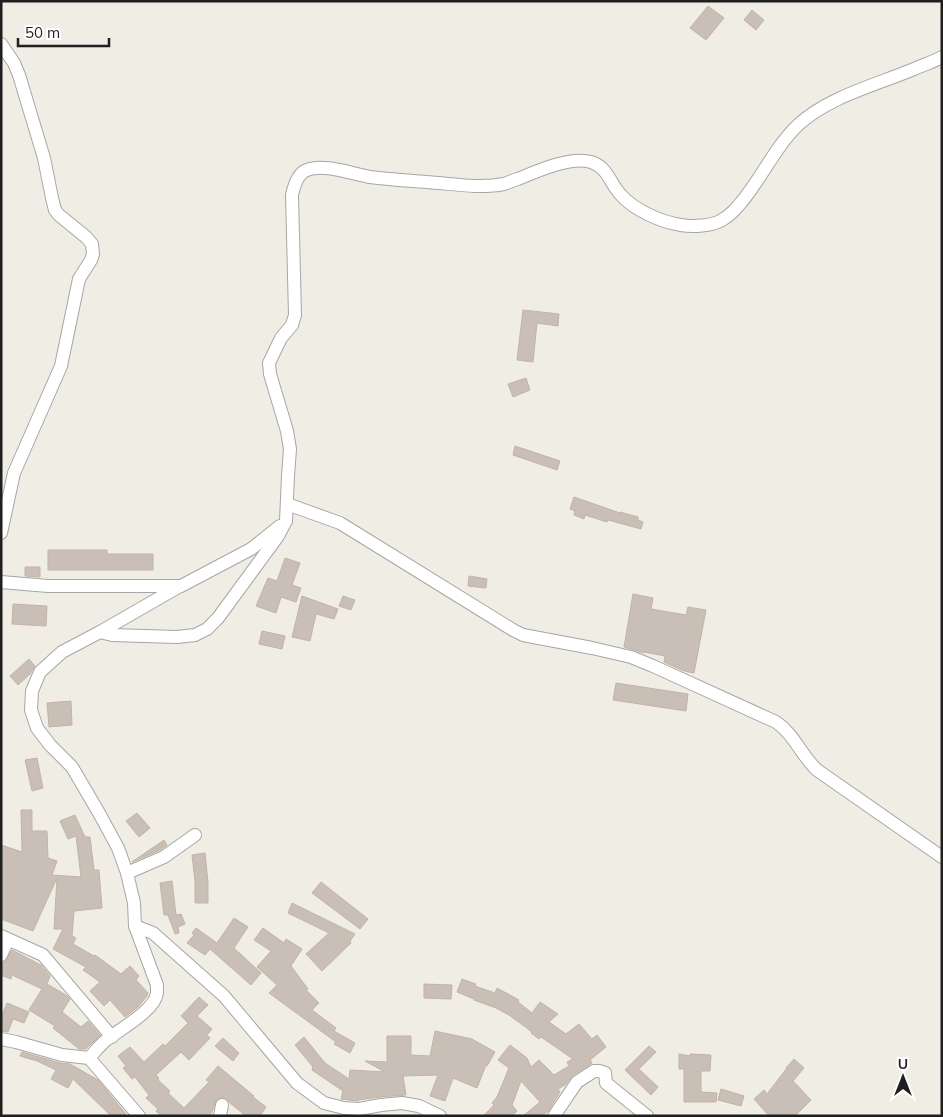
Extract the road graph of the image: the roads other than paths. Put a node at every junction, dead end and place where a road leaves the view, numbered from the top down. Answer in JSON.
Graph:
{"nodes":[{"id":1,"x":1,"y":44,"type":"edge"},
{"id":2,"x":942,"y":57,"type":"edge"},
{"id":3,"x":287,"y":504,"type":"junction"},
{"id":4,"x":286,"y":521,"type":"junction"},
{"id":5,"x":1,"y":533,"type":"edge"},
{"id":6,"x":1,"y":582,"type":"edge"},
{"id":7,"x":181,"y":586,"type":"junction"},
{"id":8,"x":100,"y":632,"type":"junction"},
{"id":9,"x":195,"y":835,"type":"dead end"},
{"id":10,"x":942,"y":857,"type":"edge"},
{"id":11,"x":127,"y":873,"type":"junction"},
{"id":12,"x":135,"y":926,"type":"junction"},
{"id":13,"x":5,"y":938,"type":"edge"},
{"id":14,"x":1,"y":955,"type":"edge"},
{"id":15,"x":112,"y":1036,"type":"junction"},
{"id":16,"x":1,"y":1040,"type":"edge"},
{"id":17,"x":89,"y":1058,"type":"junction"},
{"id":18,"x":418,"y":1111,"type":"edge"},
{"id":19,"x":139,"y":1116,"type":"edge"},
{"id":20,"x":440,"y":1116,"type":"edge"},
{"id":21,"x":554,"y":1116,"type":"edge"},
{"id":22,"x":647,"y":1116,"type":"edge"}],
"edges":[{"from":1,"to":5,"type":"street"},
{"from":2,"to":3,"type":"street"},
{"from":3,"to":4,"type":"street"},
{"from":3,"to":10,"type":"street"},
{"from":4,"to":7,"type":"street"},
{"from":4,"to":8,"type":"street"},
{"from":6,"to":7,"type":"street"},
{"from":7,"to":8,"type":"street"},
{"from":8,"to":11,"type":"street"},
{"from":9,"to":11,"type":"street"},
{"from":11,"to":12,"type":"street"},
{"from":12,"to":15,"type":"street"},
{"from":12,"to":18,"type":"street"},
{"from":13,"to":14,"type":"street"},
{"from":13,"to":15,"type":"street"},
{"from":15,"to":17,"type":"street"},
{"from":16,"to":17,"type":"street"},
{"from":17,"to":19,"type":"street"},
{"from":18,"to":20,"type":"street"},
{"from":21,"to":22,"type":"street"}]}
